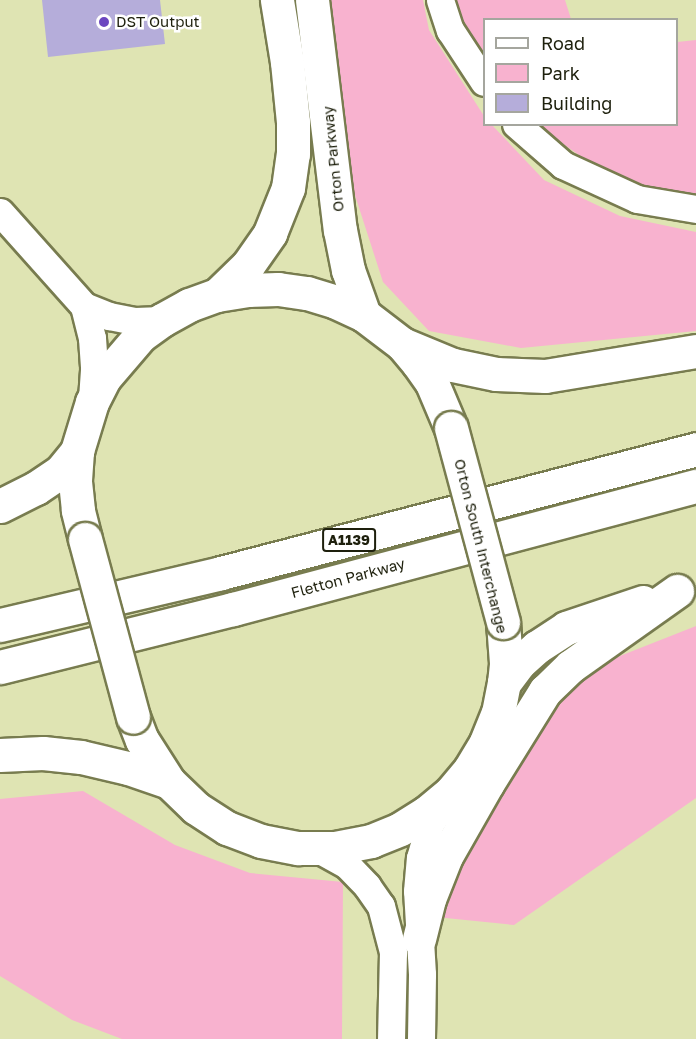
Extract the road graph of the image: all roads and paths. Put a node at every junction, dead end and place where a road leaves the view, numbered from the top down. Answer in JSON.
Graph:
{"nodes":[{"id":1,"x":277,"y":0,"type":"edge"},
{"id":2,"x":312,"y":0,"type":"edge"},
{"id":3,"x":440,"y":0,"type":"edge"},
{"id":4,"x":483,"y":80,"type":"edge"},
{"id":5,"x":518,"y":126,"type":"edge"},
{"id":6,"x":696,"y":209,"type":"edge"},
{"id":7,"x":0,"y":212,"type":"edge"},
{"id":8,"x":217,"y":295,"type":"junction"},
{"id":9,"x":84,"y":306,"type":"junction"},
{"id":10,"x":364,"y":315,"type":"junction"},
{"id":11,"x":162,"y":320,"type":"junction"},
{"id":12,"x":402,"y":344,"type":"junction"},
{"id":13,"x":696,"y":351,"type":"edge"},
{"id":14,"x":92,"y":402,"type":"junction"},
{"id":15,"x":696,"y":449,"type":"edge"},
{"id":16,"x":77,"y":451,"type":"junction"},
{"id":17,"x":696,"y":486,"type":"edge"},
{"id":18,"x":0,"y":506,"type":"edge"},
{"id":19,"x":687,"y":587,"type":"edge"},
{"id":20,"x":0,"y":625,"type":"edge"},
{"id":21,"x":0,"y":667,"type":"edge"},
{"id":22,"x":504,"y":683,"type":"junction"},
{"id":23,"x":0,"y":755,"type":"edge"},
{"id":24,"x":169,"y":782,"type":"junction"},
{"id":25,"x":450,"y":793,"type":"junction"},
{"id":26,"x":318,"y":849,"type":"junction"},
{"id":27,"x":406,"y":946,"type":"junction"},
{"id":28,"x":391,"y":1039,"type":"edge"},
{"id":29,"x":421,"y":1039,"type":"edge"}],
"edges":[{"from":1,"to":8,"type":"main road"},
{"from":2,"to":10,"type":"main road","name":"Orton Parkway"},
{"from":3,"to":4,"type":"street"},
{"from":5,"to":6,"type":"street"},
{"from":7,"to":9,"type":"street"},
{"from":8,"to":10,"type":"main road","name":"Orton South Interchange"},
{"from":8,"to":11,"type":"main road","name":"Orton South Interchange"},
{"from":9,"to":11,"type":"street"},
{"from":9,"to":14,"type":"street"},
{"from":10,"to":12,"type":"main road","name":"Orton South Interchange"},
{"from":11,"to":14,"type":"main road","name":"Orton South Interchange"},
{"from":12,"to":13,"type":"main road"},
{"from":12,"to":22,"type":"main road","name":"Orton South Interchange","bridge":true},
{"from":14,"to":16,"type":"main road","name":"Orton South Interchange"},
{"from":15,"to":20,"type":"main road","number":"A1139"},
{"from":16,"to":18,"type":"main road"},
{"from":16,"to":24,"type":"main road","name":"Orton South Interchange","bridge":true},
{"from":17,"to":21,"type":"main road","name":"Fletton Parkway","number":"A1139"},
{"from":19,"to":22,"type":"main road"},
{"from":19,"to":27,"type":"main road"},
{"from":22,"to":25,"type":"main road","name":"Orton South Interchange"},
{"from":23,"to":24,"type":"main road"},
{"from":24,"to":26,"type":"main road","name":"Orton South Interchange"},
{"from":25,"to":26,"type":"main road","name":"Orton South Interchange"},
{"from":25,"to":27,"type":"street"},
{"from":26,"to":27,"type":"street"},
{"from":27,"to":28,"type":"street"},
{"from":27,"to":29,"type":"street"}]}
